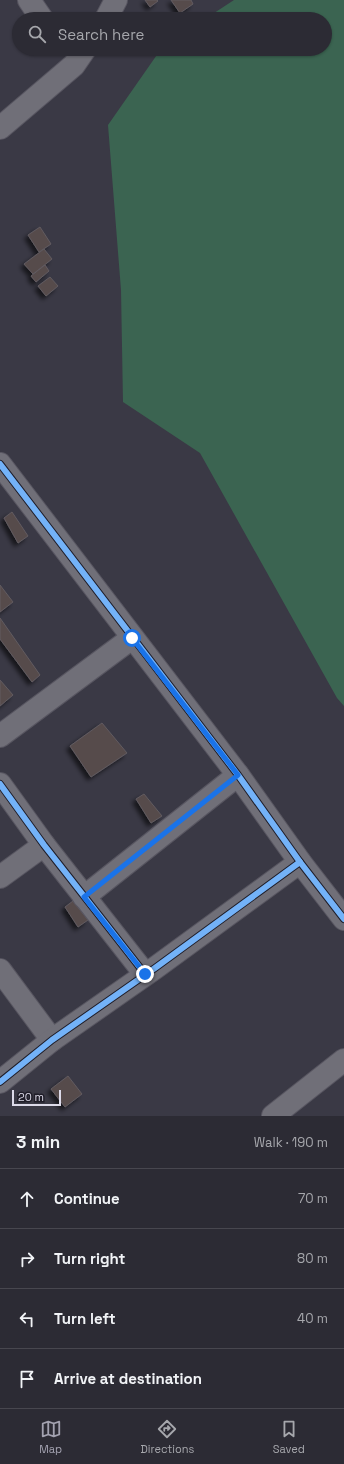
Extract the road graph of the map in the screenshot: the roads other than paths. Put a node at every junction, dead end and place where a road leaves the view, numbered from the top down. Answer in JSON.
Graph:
{"nodes":[{"id":1,"x":29,"y":0,"type":"edge"},
{"id":2,"x":116,"y":0,"type":"edge"},
{"id":3,"x":37,"y":12,"type":"edge"},
{"id":4,"x":110,"y":12,"type":"edge"},
{"id":5,"x":72,"y":56,"type":"edge"},
{"id":6,"x":0,"y":128,"type":"edge"},
{"id":7,"x":0,"y":464,"type":"edge"},
{"id":8,"x":132,"y":638,"type":"junction"},
{"id":9,"x":0,"y":736,"type":"edge"},
{"id":10,"x":238,"y":775,"type":"junction"},
{"id":11,"x":0,"y":784,"type":"edge"},
{"id":12,"x":44,"y":845,"type":"junction"},
{"id":13,"x":300,"y":862,"type":"junction"},
{"id":14,"x":0,"y":877,"type":"edge"},
{"id":15,"x":84,"y":897,"type":"junction"},
{"id":16,"x":344,"y":919,"type":"edge"},
{"id":17,"x":0,"y":970,"type":"edge"},
{"id":18,"x":145,"y":974,"type":"junction"},
{"id":19,"x":52,"y":1040,"type":"junction"},
{"id":20,"x":344,"y":1060,"type":"edge"},
{"id":21,"x":0,"y":1082,"type":"edge"},
{"id":22,"x":273,"y":1116,"type":"edge"}],
"edges":[{"from":1,"to":3,"type":"street"},
{"from":2,"to":4,"type":"street"},
{"from":5,"to":6,"type":"street"},
{"from":7,"to":8,"type":"street"},
{"from":8,"to":9,"type":"street"},
{"from":8,"to":10,"type":"street"},
{"from":10,"to":13,"type":"street"},
{"from":10,"to":15,"type":"street"},
{"from":11,"to":12,"type":"street"},
{"from":12,"to":14,"type":"street"},
{"from":12,"to":15,"type":"street"},
{"from":13,"to":16,"type":"street"},
{"from":13,"to":18,"type":"street"},
{"from":15,"to":18,"type":"street"},
{"from":17,"to":19,"type":"street"},
{"from":18,"to":19,"type":"street"},
{"from":19,"to":21,"type":"street"},
{"from":20,"to":22,"type":"street"}]}
